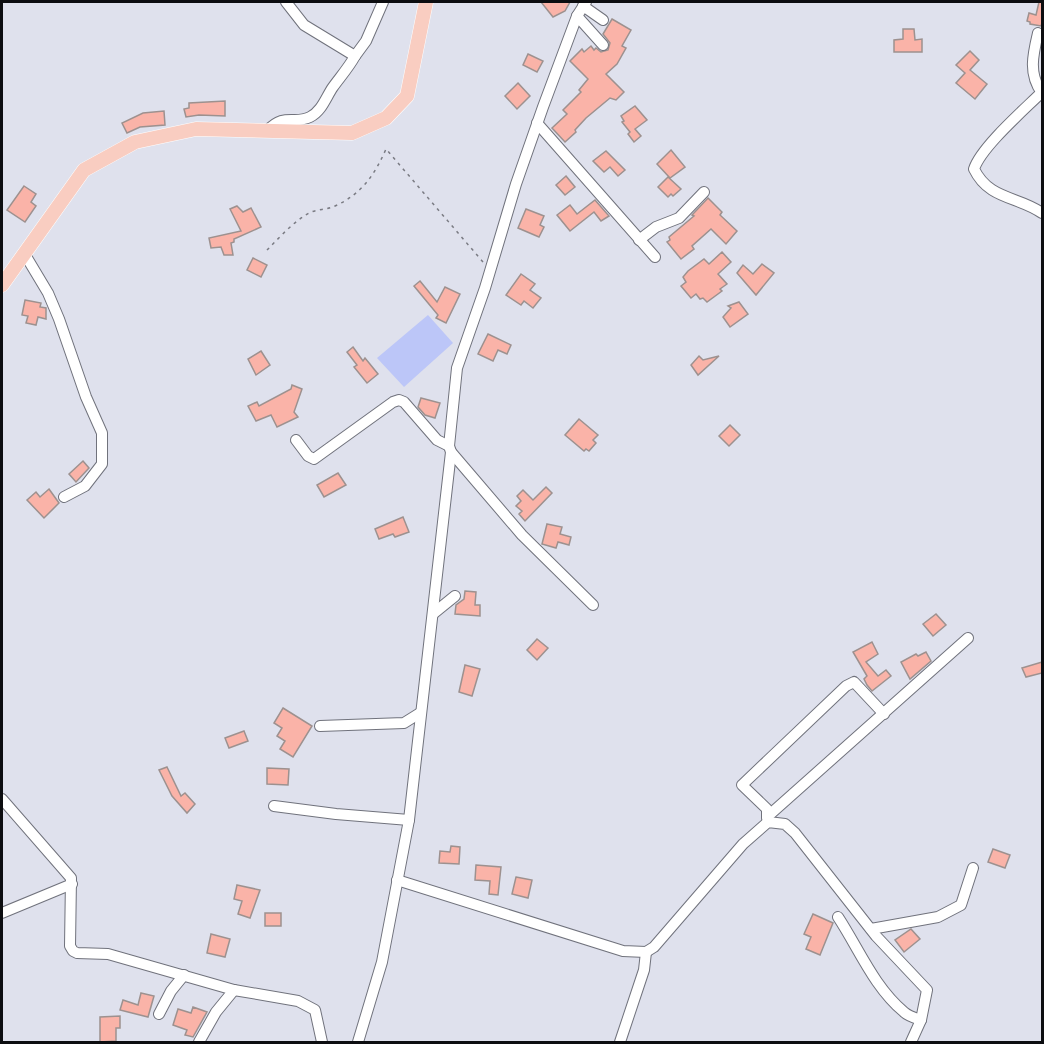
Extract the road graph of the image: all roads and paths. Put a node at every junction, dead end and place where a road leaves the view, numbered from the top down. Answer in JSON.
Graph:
{"nodes":[{"id":1,"x":286,"y":2,"type":"edge"},
{"id":2,"x":383,"y":2,"type":"edge"},
{"id":3,"x":426,"y":2,"type":"edge"},
{"id":4,"x":582,"y":8,"type":"edge"},
{"id":5,"x":603,"y":20,"type":"dead end"},
{"id":6,"x":1038,"y":33,"type":"dead end"},
{"id":7,"x":603,"y":45,"type":"dead end"},
{"id":8,"x":355,"y":56,"type":"junction"},
{"id":9,"x":1042,"y":92,"type":"edge"},
{"id":10,"x":537,"y":123,"type":"junction"},
{"id":11,"x":267,"y":131,"type":"junction"},
{"id":12,"x":704,"y":192,"type":"dead end"},
{"id":13,"x":1042,"y":213,"type":"edge"},
{"id":14,"x":639,"y":240,"type":"junction"},
{"id":15,"x":267,"y":250,"type":"dead end"},
{"id":16,"x":24,"y":253,"type":"junction"},
{"id":17,"x":655,"y":257,"type":"dead end"},
{"id":18,"x":490,"y":270,"type":"junction"},
{"id":19,"x":2,"y":285,"type":"edge"},
{"id":20,"x":296,"y":440,"type":"dead end"},
{"id":21,"x":450,"y":449,"type":"junction"},
{"id":22,"x":64,"y":497,"type":"dead end"},
{"id":23,"x":455,"y":596,"type":"dead end"},
{"id":24,"x":593,"y":604,"type":"dead end"},
{"id":25,"x":434,"y":612,"type":"junction"},
{"id":26,"x":968,"y":638,"type":"dead end"},
{"id":27,"x":420,"y":713,"type":"junction"},
{"id":28,"x":884,"y":714,"type":"junction"},
{"id":29,"x":320,"y":726,"type":"dead end"},
{"id":30,"x":2,"y":799,"type":"edge"},
{"id":31,"x":274,"y":806,"type":"dead end"},
{"id":32,"x":409,"y":820,"type":"junction"},
{"id":33,"x":768,"y":820,"type":"junction"},
{"id":34,"x":973,"y":868,"type":"dead end"},
{"id":35,"x":397,"y":880,"type":"junction"},
{"id":36,"x":72,"y":884,"type":"junction"},
{"id":37,"x":2,"y":914,"type":"edge"},
{"id":38,"x":838,"y":917,"type":"dead end"},
{"id":39,"x":871,"y":929,"type":"junction"},
{"id":40,"x":645,"y":952,"type":"junction"},
{"id":41,"x":184,"y":975,"type":"junction"},
{"id":42,"x":234,"y":990,"type":"junction"},
{"id":43,"x":159,"y":1014,"type":"dead end"},
{"id":44,"x":921,"y":1020,"type":"junction"},
{"id":45,"x":198,"y":1042,"type":"edge"},
{"id":46,"x":322,"y":1042,"type":"edge"},
{"id":47,"x":358,"y":1042,"type":"edge"},
{"id":48,"x":620,"y":1042,"type":"edge"},
{"id":49,"x":911,"y":1042,"type":"edge"}],
"edges":[{"from":1,"to":8,"type":"street"},
{"from":2,"to":8,"type":"street"},
{"from":3,"to":11,"type":"main road"},
{"from":4,"to":5,"type":"street"},
{"from":4,"to":7,"type":"street"},
{"from":4,"to":10,"type":"street"},
{"from":6,"to":9,"type":"street"},
{"from":8,"to":11,"type":"street"},
{"from":9,"to":13,"type":"street"},
{"from":10,"to":14,"type":"street"},
{"from":10,"to":18,"type":"street"},
{"from":11,"to":16,"type":"main road"},
{"from":12,"to":14,"type":"street"},
{"from":14,"to":17,"type":"street"},
{"from":15,"to":18,"type":"path"},
{"from":16,"to":19,"type":"main road"},
{"from":16,"to":22,"type":"street"},
{"from":18,"to":21,"type":"street"},
{"from":20,"to":21,"type":"street"},
{"from":21,"to":24,"type":"street"},
{"from":21,"to":25,"type":"street"},
{"from":23,"to":25,"type":"street"},
{"from":25,"to":27,"type":"street"},
{"from":26,"to":28,"type":"street"},
{"from":27,"to":29,"type":"street"},
{"from":27,"to":32,"type":"street"},
{"from":28,"to":33,"type":"street"},
{"from":28,"to":33,"type":"street"},
{"from":30,"to":36,"type":"street"},
{"from":31,"to":32,"type":"street"},
{"from":32,"to":35,"type":"street"},
{"from":33,"to":39,"type":"street"},
{"from":33,"to":40,"type":"street"},
{"from":34,"to":39,"type":"street"},
{"from":35,"to":40,"type":"street"},
{"from":35,"to":47,"type":"street"},
{"from":36,"to":37,"type":"street"},
{"from":36,"to":41,"type":"street"},
{"from":38,"to":44,"type":"street"},
{"from":39,"to":44,"type":"street"},
{"from":40,"to":48,"type":"street"},
{"from":41,"to":42,"type":"street"},
{"from":41,"to":43,"type":"street"},
{"from":42,"to":45,"type":"street"},
{"from":42,"to":46,"type":"street"},
{"from":44,"to":49,"type":"street"}]}
